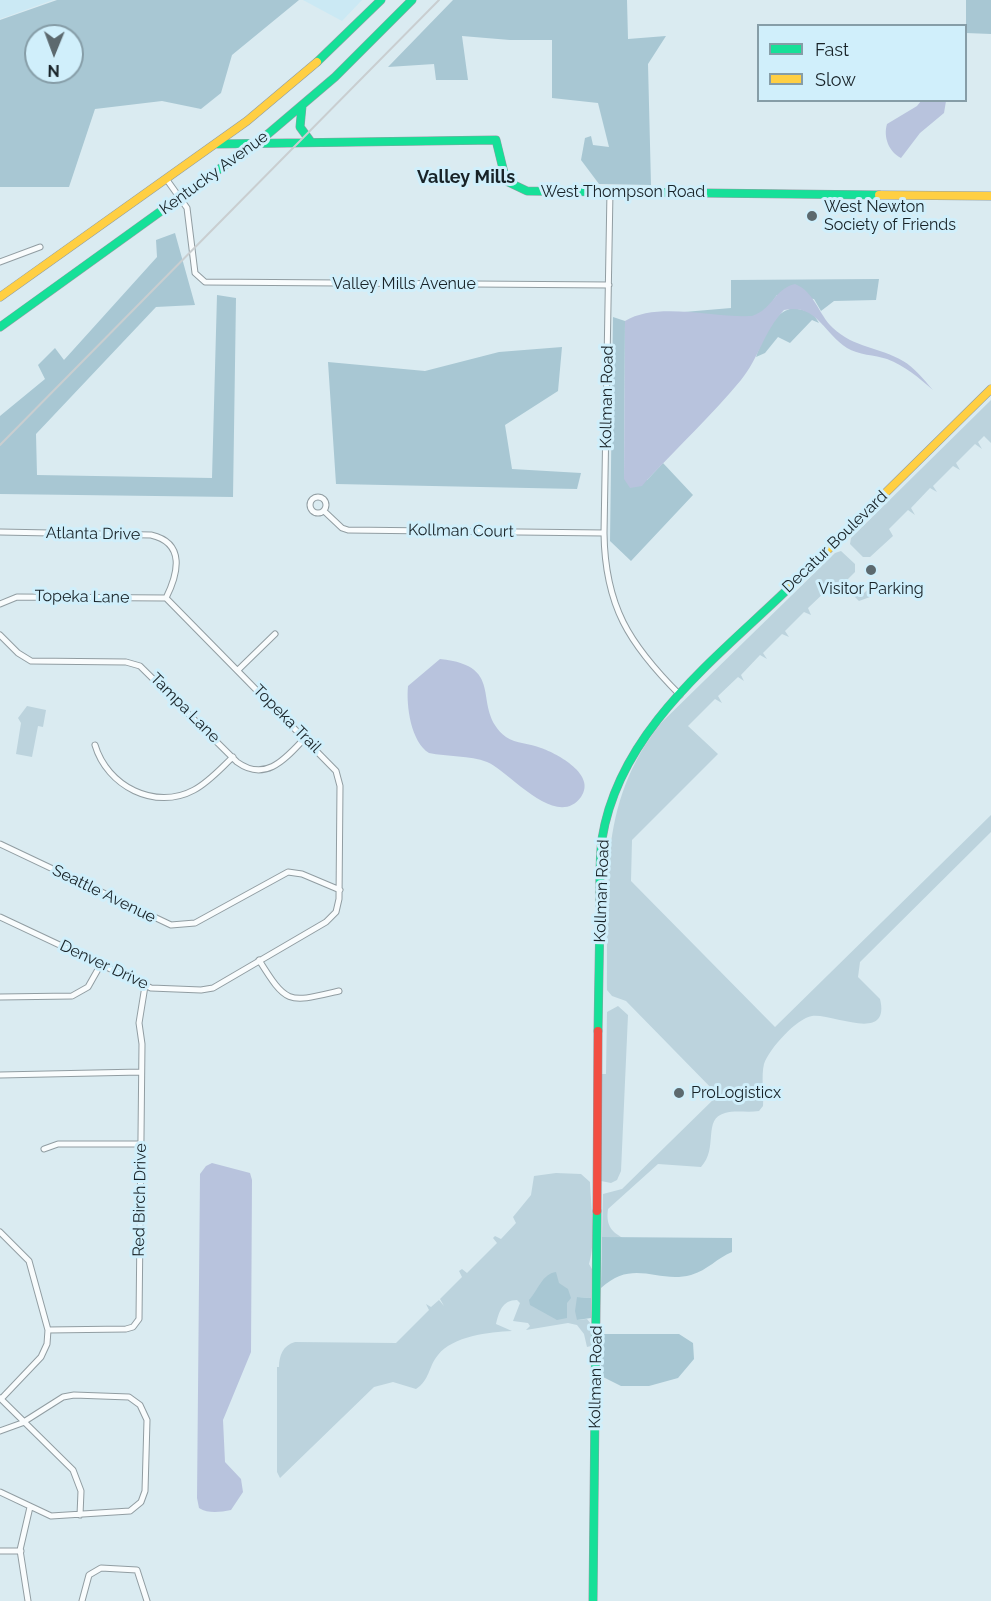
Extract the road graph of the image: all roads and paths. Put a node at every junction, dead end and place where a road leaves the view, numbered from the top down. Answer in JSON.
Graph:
{"nodes":[{"id":1,"x":381,"y":0,"type":"edge"},
{"id":2,"x":412,"y":0,"type":"edge"},
{"id":3,"x":302,"y":105,"type":"junction"},
{"id":4,"x":311,"y":142,"type":"junction"},
{"id":5,"x":256,"y":143,"type":"junction"},
{"id":6,"x":218,"y":144,"type":"junction"},
{"id":7,"x":167,"y":180,"type":"junction"},
{"id":8,"x":610,"y":191,"type":"junction"},
{"id":9,"x":991,"y":196,"type":"edge"},
{"id":10,"x":180,"y":198,"type":"junction"},
{"id":11,"x":40,"y":247,"type":"dead end"},
{"id":12,"x":0,"y":262,"type":"edge"},
{"id":13,"x":609,"y":285,"type":"junction"},
{"id":14,"x":0,"y":297,"type":"edge"},
{"id":15,"x":1,"y":324,"type":"edge"},
{"id":16,"x":991,"y":389,"type":"edge"},
{"id":17,"x":324,"y":511,"type":"dead end"},
{"id":18,"x":0,"y":532,"type":"edge"},
{"id":19,"x":604,"y":533,"type":"junction"},
{"id":20,"x":166,"y":598,"type":"junction"},
{"id":21,"x":0,"y":604,"type":"edge"},
{"id":22,"x":275,"y":634,"type":"dead end"},
{"id":23,"x":0,"y":635,"type":"edge"},
{"id":24,"x":238,"y":670,"type":"junction"},
{"id":25,"x":680,"y":695,"type":"junction"},
{"id":26,"x":305,"y":738,"type":"junction"},
{"id":27,"x":95,"y":745,"type":"dead end"},
{"id":28,"x":233,"y":757,"type":"junction"},
{"id":29,"x":0,"y":844,"type":"edge"},
{"id":30,"x":340,"y":890,"type":"junction"},
{"id":31,"x":336,"y":912,"type":"joint"},
{"id":32,"x":0,"y":916,"type":"edge"},
{"id":33,"x":260,"y":960,"type":"junction"},
{"id":34,"x":101,"y":964,"type":"junction"},
{"id":35,"x":145,"y":986,"type":"junction"},
{"id":36,"x":339,"y":991,"type":"dead end"},
{"id":37,"x":0,"y":997,"type":"edge"},
{"id":38,"x":141,"y":1072,"type":"junction"},
{"id":39,"x":0,"y":1075,"type":"edge"},
{"id":40,"x":141,"y":1144,"type":"junction"},
{"id":41,"x":45,"y":1149,"type":"dead end"},
{"id":42,"x":0,"y":1232,"type":"edge"},
{"id":43,"x":48,"y":1330,"type":"junction"},
{"id":44,"x":1,"y":1398,"type":"edge"},
{"id":45,"x":25,"y":1421,"type":"junction"},
{"id":46,"x":0,"y":1431,"type":"edge"},
{"id":47,"x":0,"y":1492,"type":"edge"},
{"id":48,"x":30,"y":1507,"type":"junction"},
{"id":49,"x":80,"y":1515,"type":"junction"},
{"id":50,"x":0,"y":1551,"type":"edge"},
{"id":51,"x":21,"y":1551,"type":"junction"},
{"id":52,"x":28,"y":1601,"type":"edge"},
{"id":53,"x":82,"y":1601,"type":"edge"},
{"id":54,"x":147,"y":1601,"type":"edge"},
{"id":55,"x":593,"y":1601,"type":"edge"}],
"edges":[{"from":1,"to":6,"type":"street","name":"Kentucky Avenue"},
{"from":2,"to":3,"type":"street","name":"Kentucky Avenue"},
{"from":3,"to":4,"type":"street"},
{"from":3,"to":5,"type":"street","name":"Kentucky Avenue"},
{"from":4,"to":5,"type":"street","name":"West Thompson Road"},
{"from":4,"to":8,"type":"street","name":"West Thompson Road"},
{"from":5,"to":6,"type":"street","name":"West Thompson Road"},
{"from":5,"to":10,"type":"street","name":"Kentucky Avenue"},
{"from":6,"to":7,"type":"street","name":"Kentucky Avenue"},
{"from":7,"to":10,"type":"street"},
{"from":7,"to":14,"type":"street","name":"Kentucky Avenue"},
{"from":8,"to":9,"type":"street","name":"West Thompson Road"},
{"from":8,"to":13,"type":"street","name":"Kollman Road"},
{"from":10,"to":13,"type":"street","name":"Valley Mills Avenue"},
{"from":10,"to":15,"type":"street","name":"Kentucky Avenue"},
{"from":11,"to":12,"type":"street"},
{"from":13,"to":19,"type":"street","name":"Kollman Road"},
{"from":16,"to":25,"type":"street","name":"Decatur Boulevard"},
{"from":17,"to":19,"type":"street","name":"Kollman Court"},
{"from":18,"to":20,"type":"street","name":"Atlanta Drive"},
{"from":19,"to":25,"type":"street","name":"Kollman Road"},
{"from":20,"to":21,"type":"street","name":"Topeka Lane"},
{"from":20,"to":24,"type":"street","name":"Topeka Trail"},
{"from":22,"to":24,"type":"street"},
{"from":23,"to":28,"type":"street","name":"Tampa Lane"},
{"from":24,"to":26,"type":"street","name":"Topeka Trail"},
{"from":25,"to":55,"type":"street","name":"Kollman Road"},
{"from":26,"to":28,"type":"street","name":"Tampa Lane"},
{"from":26,"to":30,"type":"street","name":"Topeka Trail"},
{"from":27,"to":28,"type":"street"},
{"from":29,"to":30,"type":"street","name":"Seattle Avenue"},
{"from":30,"to":31,"type":"street","name":"Topeka Trail"},
{"from":31,"to":33,"type":"street","name":"Denver Drive"},
{"from":32,"to":34,"type":"street","name":"Denver Drive"},
{"from":33,"to":35,"type":"street","name":"Denver Drive"},
{"from":33,"to":36,"type":"street"},
{"from":34,"to":35,"type":"street","name":"Denver Drive"},
{"from":34,"to":37,"type":"street"},
{"from":35,"to":38,"type":"street","name":"Red Birch Drive"},
{"from":38,"to":39,"type":"street"},
{"from":38,"to":40,"type":"street","name":"Red Birch Drive"},
{"from":40,"to":41,"type":"street"},
{"from":40,"to":43,"type":"street","name":"Red Birch Drive"},
{"from":42,"to":43,"type":"street"},
{"from":43,"to":44,"type":"street"},
{"from":44,"to":45,"type":"street"},
{"from":45,"to":46,"type":"street"},
{"from":45,"to":49,"type":"street"},
{"from":45,"to":49,"type":"street"},
{"from":47,"to":48,"type":"street"},
{"from":48,"to":49,"type":"street"},
{"from":48,"to":51,"type":"street"},
{"from":50,"to":51,"type":"street"},
{"from":51,"to":52,"type":"street"},
{"from":53,"to":54,"type":"street"}]}
